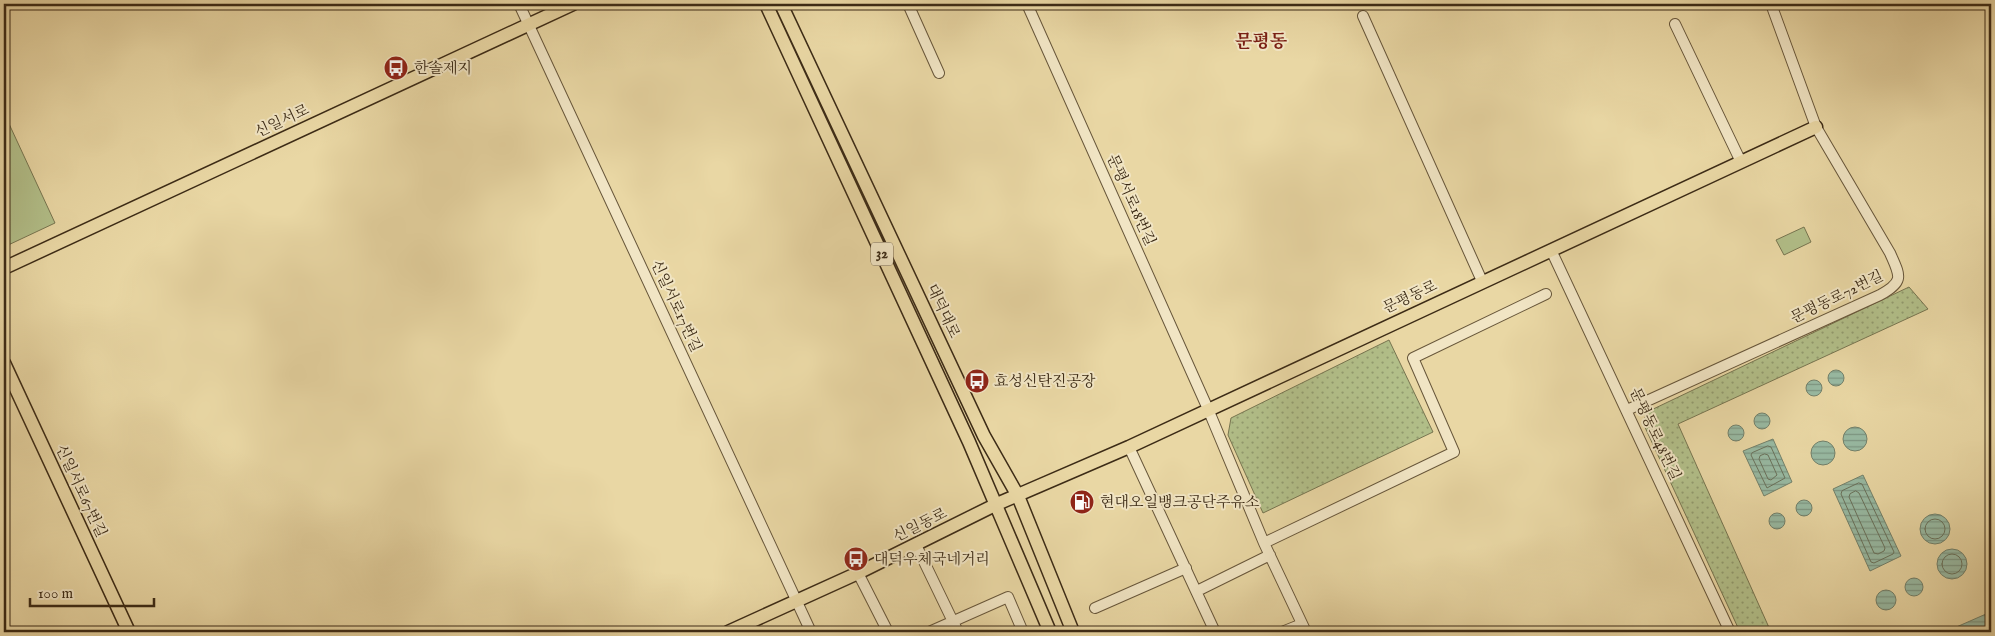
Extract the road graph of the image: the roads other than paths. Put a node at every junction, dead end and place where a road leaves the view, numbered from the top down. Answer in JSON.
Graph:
{"nodes":[{"id":1,"x":519,"y":4,"type":"edge"},
{"id":2,"x":573,"y":4,"type":"edge"},
{"id":3,"x":766,"y":4,"type":"edge"},
{"id":4,"x":781,"y":4,"type":"edge"},
{"id":5,"x":908,"y":4,"type":"edge"},
{"id":6,"x":1027,"y":4,"type":"edge"},
{"id":7,"x":1771,"y":4,"type":"edge"},
{"id":8,"x":1363,"y":16,"type":"dead end"},
{"id":9,"x":1675,"y":24,"type":"dead end"},
{"id":10,"x":529,"y":25,"type":"junction"},
{"id":11,"x":939,"y":73,"type":"dead end"},
{"id":12,"x":1816,"y":127,"type":"junction"},
{"id":13,"x":1741,"y":162,"type":"junction"},
{"id":14,"x":1551,"y":250,"type":"junction"},
{"id":15,"x":4,"y":268,"type":"edge"},
{"id":16,"x":1482,"y":282,"type":"junction"},
{"id":17,"x":1546,"y":294,"type":"dead end"},
{"id":18,"x":4,"y":363,"type":"edge"},
{"id":19,"x":1208,"y":409,"type":"junction"},
{"id":20,"x":1627,"y":410,"type":"junction"},
{"id":21,"x":1129,"y":447,"type":"junction"},
{"id":22,"x":1018,"y":496,"type":"junction"},
{"id":23,"x":997,"y":504,"type":"junction"},
{"id":24,"x":1264,"y":544,"type":"junction"},
{"id":25,"x":916,"y":545,"type":"junction"},
{"id":26,"x":1270,"y":555,"type":"junction"},
{"id":27,"x":1186,"y":568,"type":"junction"},
{"id":28,"x":858,"y":572,"type":"junction"},
{"id":29,"x":1197,"y":591,"type":"junction"},
{"id":30,"x":796,"y":601,"type":"junction"},
{"id":31,"x":1095,"y":608,"type":"dead end"},
{"id":32,"x":953,"y":622,"type":"junction"},
{"id":33,"x":1304,"y":628,"type":"edge"},
{"id":34,"x":129,"y":632,"type":"edge"},
{"id":35,"x":728,"y":632,"type":"edge"},
{"id":36,"x":811,"y":632,"type":"edge"},
{"id":37,"x":888,"y":632,"type":"edge"},
{"id":38,"x":928,"y":632,"type":"edge"},
{"id":39,"x":958,"y":632,"type":"edge"},
{"id":40,"x":1023,"y":632,"type":"edge"},
{"id":41,"x":1050,"y":632,"type":"edge"},
{"id":42,"x":1073,"y":632,"type":"edge"},
{"id":43,"x":1215,"y":632,"type":"edge"},
{"id":44,"x":1282,"y":632,"type":"edge"},
{"id":45,"x":1730,"y":632,"type":"edge"}],
"edges":[{"from":1,"to":10,"type":"street","name":"신일서로17번길"},
{"from":2,"to":10,"type":"main road","name":"신일서로"},
{"from":3,"to":23,"type":"main road","number":"32"},
{"from":4,"to":22,"type":"main road","name":"대덕대로","number":"32"},
{"from":5,"to":11,"type":"street"},
{"from":6,"to":19,"type":"street","name":"문평서로18번길"},
{"from":7,"to":12,"type":"street","name":"문평동로72번길"},
{"from":8,"to":16,"type":"street"},
{"from":9,"to":13,"type":"street"},
{"from":10,"to":15,"type":"main road","name":"신일서로"},
{"from":10,"to":30,"type":"street","name":"신일서로17번길"},
{"from":12,"to":13,"type":"main road","name":"문평동로"},
{"from":12,"to":20,"type":"street","name":"문평동로72번길"},
{"from":13,"to":14,"type":"main road","name":"문평동로"},
{"from":14,"to":16,"type":"main road","name":"문평동로"},
{"from":14,"to":20,"type":"street","name":"문평동로48번길"},
{"from":16,"to":19,"type":"main road","name":"문평동로"},
{"from":17,"to":24,"type":"street"},
{"from":18,"to":34,"type":"main road","name":"신일서로67번길"},
{"from":19,"to":21,"type":"main road","name":"문평동로"},
{"from":19,"to":24,"type":"street","name":"문평서로18번길"},
{"from":20,"to":45,"type":"street","name":"문평동로48번길"},
{"from":21,"to":22,"type":"main road","name":"문평동로"},
{"from":21,"to":27,"type":"street"},
{"from":22,"to":23,"type":"main road","name":"신일동로"},
{"from":22,"to":42,"type":"main road","name":"대덕대로","number":"32"},
{"from":23,"to":25,"type":"main road","name":"신일동로"},
{"from":23,"to":41,"type":"main road","number":"32"},
{"from":24,"to":26,"type":"street","name":"문평서로18번길"},
{"from":25,"to":28,"type":"main road","name":"신일동로"},
{"from":25,"to":32,"type":"street"},
{"from":26,"to":29,"type":"street"},
{"from":26,"to":33,"type":"street","name":"문평서로18번길"},
{"from":27,"to":29,"type":"street"},
{"from":27,"to":31,"type":"street"},
{"from":28,"to":30,"type":"main road","name":"신일동로"},
{"from":28,"to":37,"type":"street"},
{"from":29,"to":43,"type":"street"},
{"from":30,"to":35,"type":"main road","name":"신일동로"},
{"from":30,"to":36,"type":"street","name":"신일서로17번길"},
{"from":32,"to":38,"type":"street"},
{"from":32,"to":39,"type":"street"},
{"from":32,"to":40,"type":"street"},
{"from":33,"to":44,"type":"street"}]}
